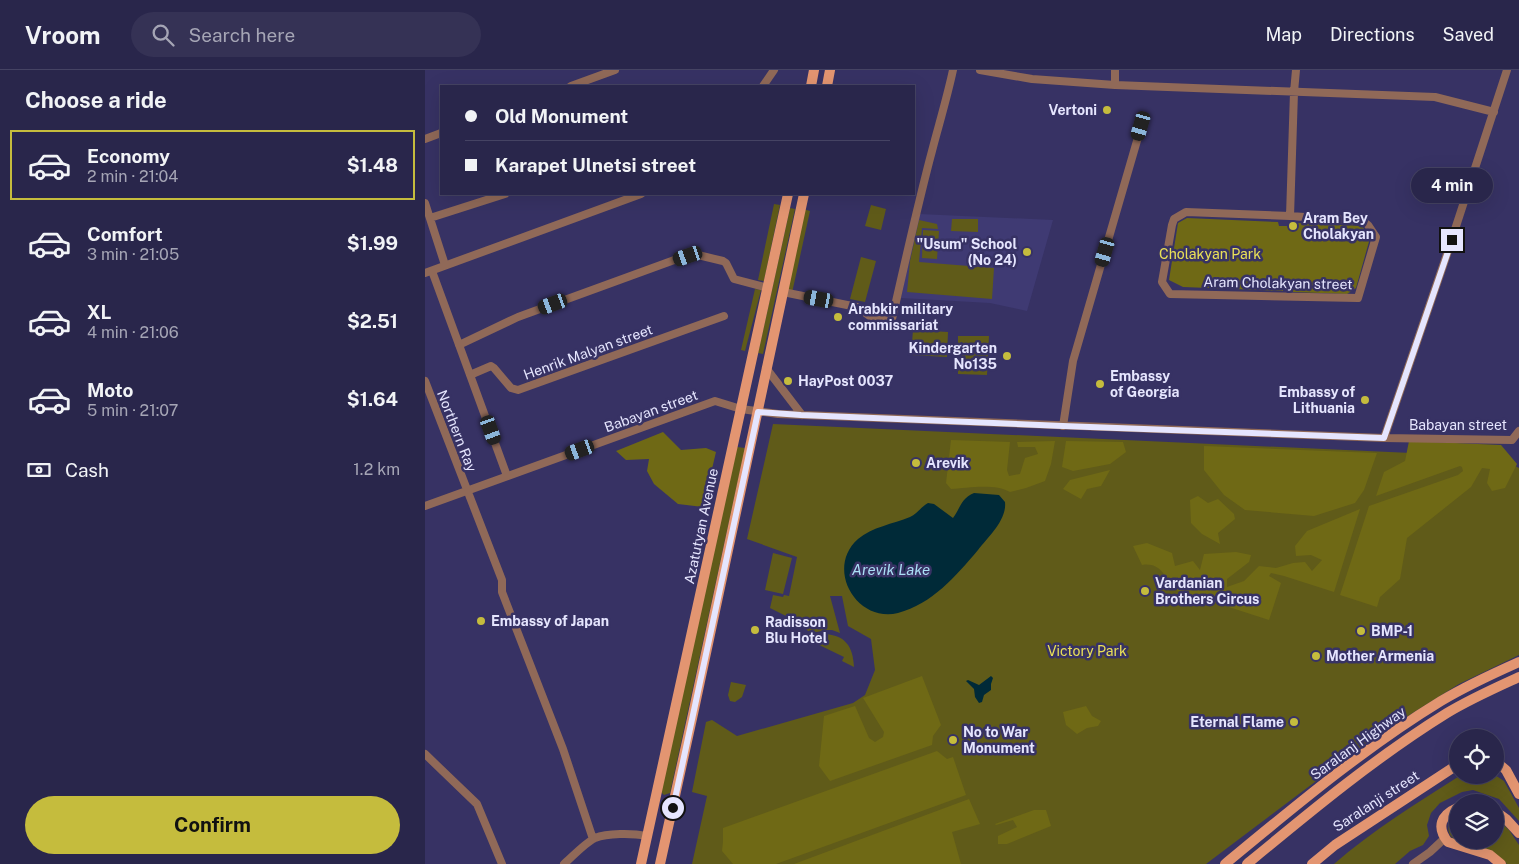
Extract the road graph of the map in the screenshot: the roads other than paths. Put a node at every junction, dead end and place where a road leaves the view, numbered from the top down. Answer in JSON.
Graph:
{"nodes":[{"id":1,"x":615,"y":70,"type":"edge"},
{"id":2,"x":774,"y":70,"type":"edge"},
{"id":3,"x":814,"y":70,"type":"edge"},
{"id":4,"x":830,"y":70,"type":"edge"},
{"id":5,"x":953,"y":70,"type":"edge"},
{"id":6,"x":980,"y":70,"type":"edge"},
{"id":7,"x":1115,"y":70,"type":"edge"},
{"id":8,"x":1296,"y":70,"type":"edge"},
{"id":9,"x":1507,"y":70,"type":"edge"},
{"id":10,"x":574,"y":85,"type":"edge"},
{"id":11,"x":764,"y":85,"type":"edge"},
{"id":12,"x":811,"y":85,"type":"edge"},
{"id":13,"x":827,"y":85,"type":"edge"},
{"id":14,"x":1115,"y":85,"type":"junction"},
{"id":15,"x":1294,"y":92,"type":"junction"},
{"id":16,"x":1494,"y":112,"type":"junction"},
{"id":17,"x":1141,"y":126,"type":"dead end"},
{"id":18,"x":440,"y":133,"type":"edge"},
{"id":19,"x":425,"y":139,"type":"edge"},
{"id":20,"x":502,"y":195,"type":"edge"},
{"id":21,"x":638,"y":195,"type":"edge"},
{"id":22,"x":788,"y":195,"type":"edge"},
{"id":23,"x":804,"y":195,"type":"edge"},
{"id":24,"x":425,"y":203,"type":"edge"},
{"id":25,"x":1290,"y":216,"type":"junction"},
{"id":26,"x":430,"y":218,"type":"junction"},
{"id":27,"x":445,"y":265,"type":"junction"},
{"id":28,"x":429,"y":272,"type":"edge"},
{"id":29,"x":768,"y":288,"type":"junction"},
{"id":30,"x":783,"y":292,"type":"junction"},
{"id":31,"x":724,"y":316,"type":"dead end"},
{"id":32,"x":459,"y":345,"type":"junction"},
{"id":33,"x":766,"y":368,"type":"junction"},
{"id":34,"x":471,"y":375,"type":"junction"},
{"id":35,"x":425,"y":381,"type":"edge"},
{"id":36,"x":741,"y":408,"type":"junction"},
{"id":37,"x":758,"y":412,"type":"junction"},
{"id":38,"x":801,"y":415,"type":"junction"},
{"id":39,"x":1063,"y":426,"type":"junction"},
{"id":40,"x":1519,"y":431,"type":"edge"},
{"id":41,"x":1384,"y":438,"type":"junction"},
{"id":42,"x":507,"y":476,"type":"junction"},
{"id":43,"x":467,"y":490,"type":"junction"},
{"id":44,"x":426,"y":503,"type":"edge"},
{"id":45,"x":1519,"y":662,"type":"edge"},
{"id":46,"x":1519,"y":677,"type":"edge"},
{"id":47,"x":425,"y":754,"type":"edge"},
{"id":48,"x":1504,"y":768,"type":"edge"},
{"id":49,"x":1449,"y":770,"type":"edge"},
{"id":50,"x":1519,"y":794,"type":"edge"},
{"id":51,"x":652,"y":812,"type":"junction"},
{"id":52,"x":1449,"y":812,"type":"edge"},
{"id":53,"x":1504,"y":817,"type":"edge"},
{"id":54,"x":1519,"y":833,"type":"edge"},
{"id":55,"x":646,"y":836,"type":"junction"},
{"id":56,"x":1445,"y":838,"type":"junction"},
{"id":57,"x":593,"y":839,"type":"junction"},
{"id":58,"x":661,"y":860,"type":"edge"},
{"id":59,"x":641,"y":862,"type":"edge"},
{"id":60,"x":502,"y":864,"type":"edge"},
{"id":61,"x":564,"y":864,"type":"edge"},
{"id":62,"x":1225,"y":864,"type":"edge"},
{"id":63,"x":1247,"y":864,"type":"edge"},
{"id":64,"x":1312,"y":864,"type":"edge"},
{"id":65,"x":1413,"y":864,"type":"edge"},
{"id":66,"x":1501,"y":864,"type":"edge"}],
"edges":[{"from":1,"to":10,"type":"street"},
{"from":2,"to":11,"type":"street"},
{"from":3,"to":12,"type":"main road"},
{"from":4,"to":13,"type":"main road"},
{"from":5,"to":30,"type":"street"},
{"from":6,"to":14,"type":"street"},
{"from":7,"to":14,"type":"street"},
{"from":8,"to":15,"type":"street"},
{"from":9,"to":16,"type":"street"},
{"from":14,"to":15,"type":"street"},
{"from":15,"to":16,"type":"street"},
{"from":15,"to":25,"type":"street"},
{"from":16,"to":41,"type":"street"},
{"from":17,"to":39,"type":"street"},
{"from":18,"to":19,"type":"street"},
{"from":20,"to":26,"type":"street"},
{"from":21,"to":27,"type":"street"},
{"from":22,"to":29,"type":"main road","name":"Azatutyan Avenue"},
{"from":23,"to":30,"type":"main road"},
{"from":24,"to":26,"type":"street"},
{"from":25,"to":25,"type":"street","name":"Aram Cholakyan street"},
{"from":26,"to":27,"type":"street"},
{"from":27,"to":28,"type":"street"},
{"from":28,"to":32,"type":"street"},
{"from":29,"to":32,"type":"street"},
{"from":29,"to":36,"type":"main road","name":"Azatutyan Avenue"},
{"from":30,"to":33,"type":"main road"},
{"from":31,"to":34,"type":"street","name":"Henrik Malyan street"},
{"from":32,"to":34,"type":"street"},
{"from":33,"to":37,"type":"main road"},
{"from":33,"to":38,"type":"street"},
{"from":34,"to":42,"type":"street"},
{"from":35,"to":43,"type":"street","name":"Northern Ray"},
{"from":36,"to":37,"type":"street","name":"Babayan street"},
{"from":36,"to":42,"type":"street","name":"Babayan street"},
{"from":36,"to":51,"type":"main road","name":"Azatutyan Avenue"},
{"from":37,"to":38,"type":"street","name":"Babayan street"},
{"from":37,"to":58,"type":"main road"},
{"from":38,"to":39,"type":"street","name":"Babayan street"},
{"from":39,"to":41,"type":"street","name":"Babayan street"},
{"from":40,"to":41,"type":"street","name":"Babayan street"},
{"from":42,"to":43,"type":"street","name":"Babayan street"},
{"from":43,"to":44,"type":"street","name":"Babayan street"},
{"from":43,"to":57,"type":"street","name":"Northern Ray"},
{"from":45,"to":62,"type":"main road","name":"Saralanj Highway"},
{"from":46,"to":63,"type":"main road","name":"Saralanj Highway"},
{"from":47,"to":60,"type":"street"},
{"from":48,"to":50,"type":"main road"},
{"from":49,"to":64,"type":"main road","name":"Saralanji street"},
{"from":51,"to":55,"type":"main road","name":"Azatutyan Avenue"},
{"from":51,"to":58,"type":"main road"},
{"from":52,"to":56,"type":"main road"},
{"from":53,"to":54,"type":"main road"},
{"from":55,"to":57,"type":"street"},
{"from":55,"to":59,"type":"main road","name":"Azatutyan Avenue"},
{"from":56,"to":65,"type":"street"},
{"from":56,"to":66,"type":"main road"},
{"from":57,"to":61,"type":"street"}]}
